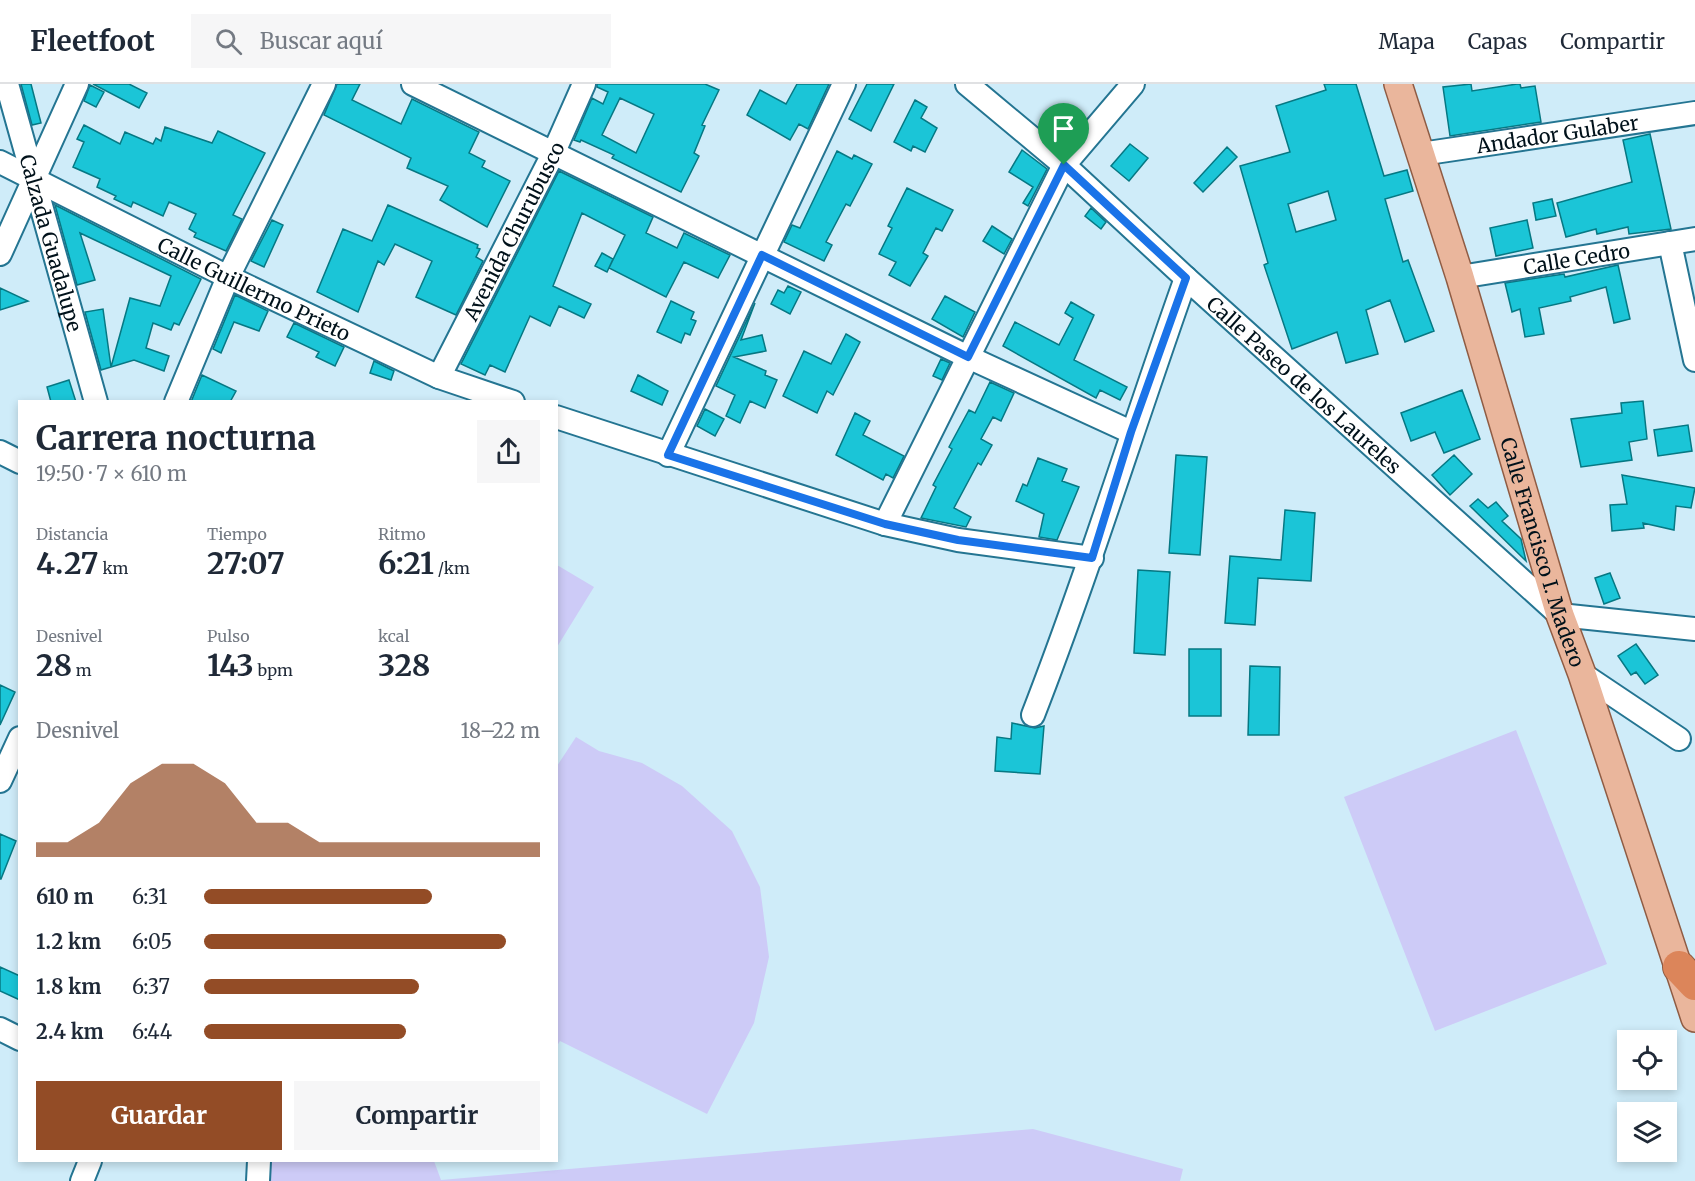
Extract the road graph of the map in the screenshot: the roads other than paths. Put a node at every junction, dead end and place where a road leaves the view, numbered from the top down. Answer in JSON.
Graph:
{"nodes":[{"id":1,"x":7,"y":84,"type":"edge"},
{"id":2,"x":77,"y":84,"type":"edge"},
{"id":3,"x":324,"y":84,"type":"edge"},
{"id":4,"x":413,"y":84,"type":"edge"},
{"id":5,"x":584,"y":84,"type":"edge"},
{"id":6,"x":844,"y":84,"type":"edge"},
{"id":7,"x":967,"y":84,"type":"edge"},
{"id":8,"x":1133,"y":84,"type":"edge"},
{"id":9,"x":1398,"y":84,"type":"edge"},
{"id":10,"x":1695,"y":113,"type":"edge"},
{"id":11,"x":553,"y":154,"type":"junction"},
{"id":12,"x":1421,"y":154,"type":"junction"},
{"id":13,"x":0,"y":162,"type":"edge"},
{"id":14,"x":1064,"y":165,"type":"junction"},
{"id":15,"x":34,"y":177,"type":"junction"},
{"id":16,"x":1695,"y":238,"type":"edge"},
{"id":17,"x":1670,"y":243,"type":"junction"},
{"id":18,"x":0,"y":254,"type":"edge"},
{"id":19,"x":762,"y":255,"type":"junction"},
{"id":20,"x":228,"y":277,"type":"junction"},
{"id":21,"x":1460,"y":277,"type":"junction"},
{"id":22,"x":1186,"y":278,"type":"junction"},
{"id":23,"x":968,"y":357,"type":"junction"},
{"id":24,"x":1695,"y":360,"type":"edge"},
{"id":25,"x":439,"y":377,"type":"junction"},
{"id":26,"x":95,"y":400,"type":"edge"},
{"id":27,"x":177,"y":400,"type":"edge"},
{"id":28,"x":507,"y":400,"type":"edge"},
{"id":29,"x":558,"y":418,"type":"edge"},
{"id":30,"x":1131,"y":432,"type":"junction"},
{"id":31,"x":0,"y":452,"type":"edge"},
{"id":32,"x":668,"y":455,"type":"junction"},
{"id":33,"x":18,"y":461,"type":"edge"},
{"id":34,"x":885,"y":524,"type":"junction"},
{"id":35,"x":1092,"y":558,"type":"junction"},
{"id":36,"x":1560,"y":615,"type":"junction"},
{"id":37,"x":1695,"y":629,"type":"edge"},
{"id":38,"x":1582,"y":674,"type":"junction"},
{"id":39,"x":1033,"y":715,"type":"dead end"},
{"id":40,"x":1679,"y":739,"type":"dead end"},
{"id":41,"x":14,"y":741,"type":"edge"},
{"id":42,"x":0,"y":781,"type":"edge"},
{"id":43,"x":1687,"y":975,"type":"edge"},
{"id":44,"x":1695,"y":1018,"type":"edge"},
{"id":45,"x":0,"y":1029,"type":"edge"},
{"id":46,"x":18,"y":1038,"type":"edge"},
{"id":47,"x":90,"y":1162,"type":"edge"},
{"id":48,"x":259,"y":1162,"type":"edge"},
{"id":49,"x":82,"y":1181,"type":"edge"},
{"id":50,"x":258,"y":1181,"type":"edge"}],
"edges":[{"from":1,"to":15,"type":"street","name":"Calzada Guadalupe"},
{"from":2,"to":15,"type":"street"},
{"from":3,"to":20,"type":"street"},
{"from":4,"to":11,"type":"street"},
{"from":5,"to":11,"type":"street","name":"Avenida Churubusco"},
{"from":6,"to":19,"type":"street"},
{"from":7,"to":14,"type":"street","name":"Calle Paseo de los Laureles"},
{"from":8,"to":14,"type":"street"},
{"from":9,"to":12,"type":"main road","name":"Calle Francisco I. Madero"},
{"from":10,"to":12,"type":"street","name":"Andador Gulaber"},
{"from":11,"to":19,"type":"street"},
{"from":11,"to":25,"type":"street","name":"Avenida Churubusco"},
{"from":12,"to":21,"type":"main road","name":"Calle Francisco I. Madero"},
{"from":13,"to":15,"type":"street","name":"Calle Guillermo Prieto"},
{"from":14,"to":22,"type":"street","name":"Calle Paseo de los Laureles"},
{"from":14,"to":23,"type":"street"},
{"from":15,"to":18,"type":"street"},
{"from":15,"to":20,"type":"street","name":"Calle Guillermo Prieto"},
{"from":15,"to":26,"type":"street","name":"Calzada Guadalupe"},
{"from":16,"to":17,"type":"street","name":"Calle Cedro"},
{"from":17,"to":21,"type":"street","name":"Calle Cedro"},
{"from":17,"to":24,"type":"street"},
{"from":19,"to":23,"type":"street"},
{"from":19,"to":32,"type":"street"},
{"from":20,"to":25,"type":"street","name":"Calle Guillermo Prieto"},
{"from":20,"to":27,"type":"street"},
{"from":21,"to":36,"type":"main road","name":"Calle Francisco I. Madero"},
{"from":22,"to":30,"type":"street"},
{"from":22,"to":36,"type":"street","name":"Calle Paseo de los Laureles"},
{"from":23,"to":30,"type":"street"},
{"from":23,"to":34,"type":"street"},
{"from":25,"to":28,"type":"street","name":"Calle Guillermo Prieto"},
{"from":29,"to":32,"type":"street"},
{"from":30,"to":35,"type":"street"},
{"from":31,"to":33,"type":"street"},
{"from":32,"to":34,"type":"street"},
{"from":34,"to":35,"type":"street"},
{"from":35,"to":39,"type":"street"},
{"from":36,"to":37,"type":"street"},
{"from":36,"to":38,"type":"main road","name":"Calle Francisco I. Madero"},
{"from":38,"to":40,"type":"street"},
{"from":38,"to":43,"type":"main road","name":"Calle Francisco I. Madero"},
{"from":41,"to":42,"type":"street"},
{"from":43,"to":44,"type":"main road","name":"Calle Francisco I. Madero"},
{"from":45,"to":46,"type":"street"},
{"from":47,"to":49,"type":"street"},
{"from":48,"to":50,"type":"street"}]}
